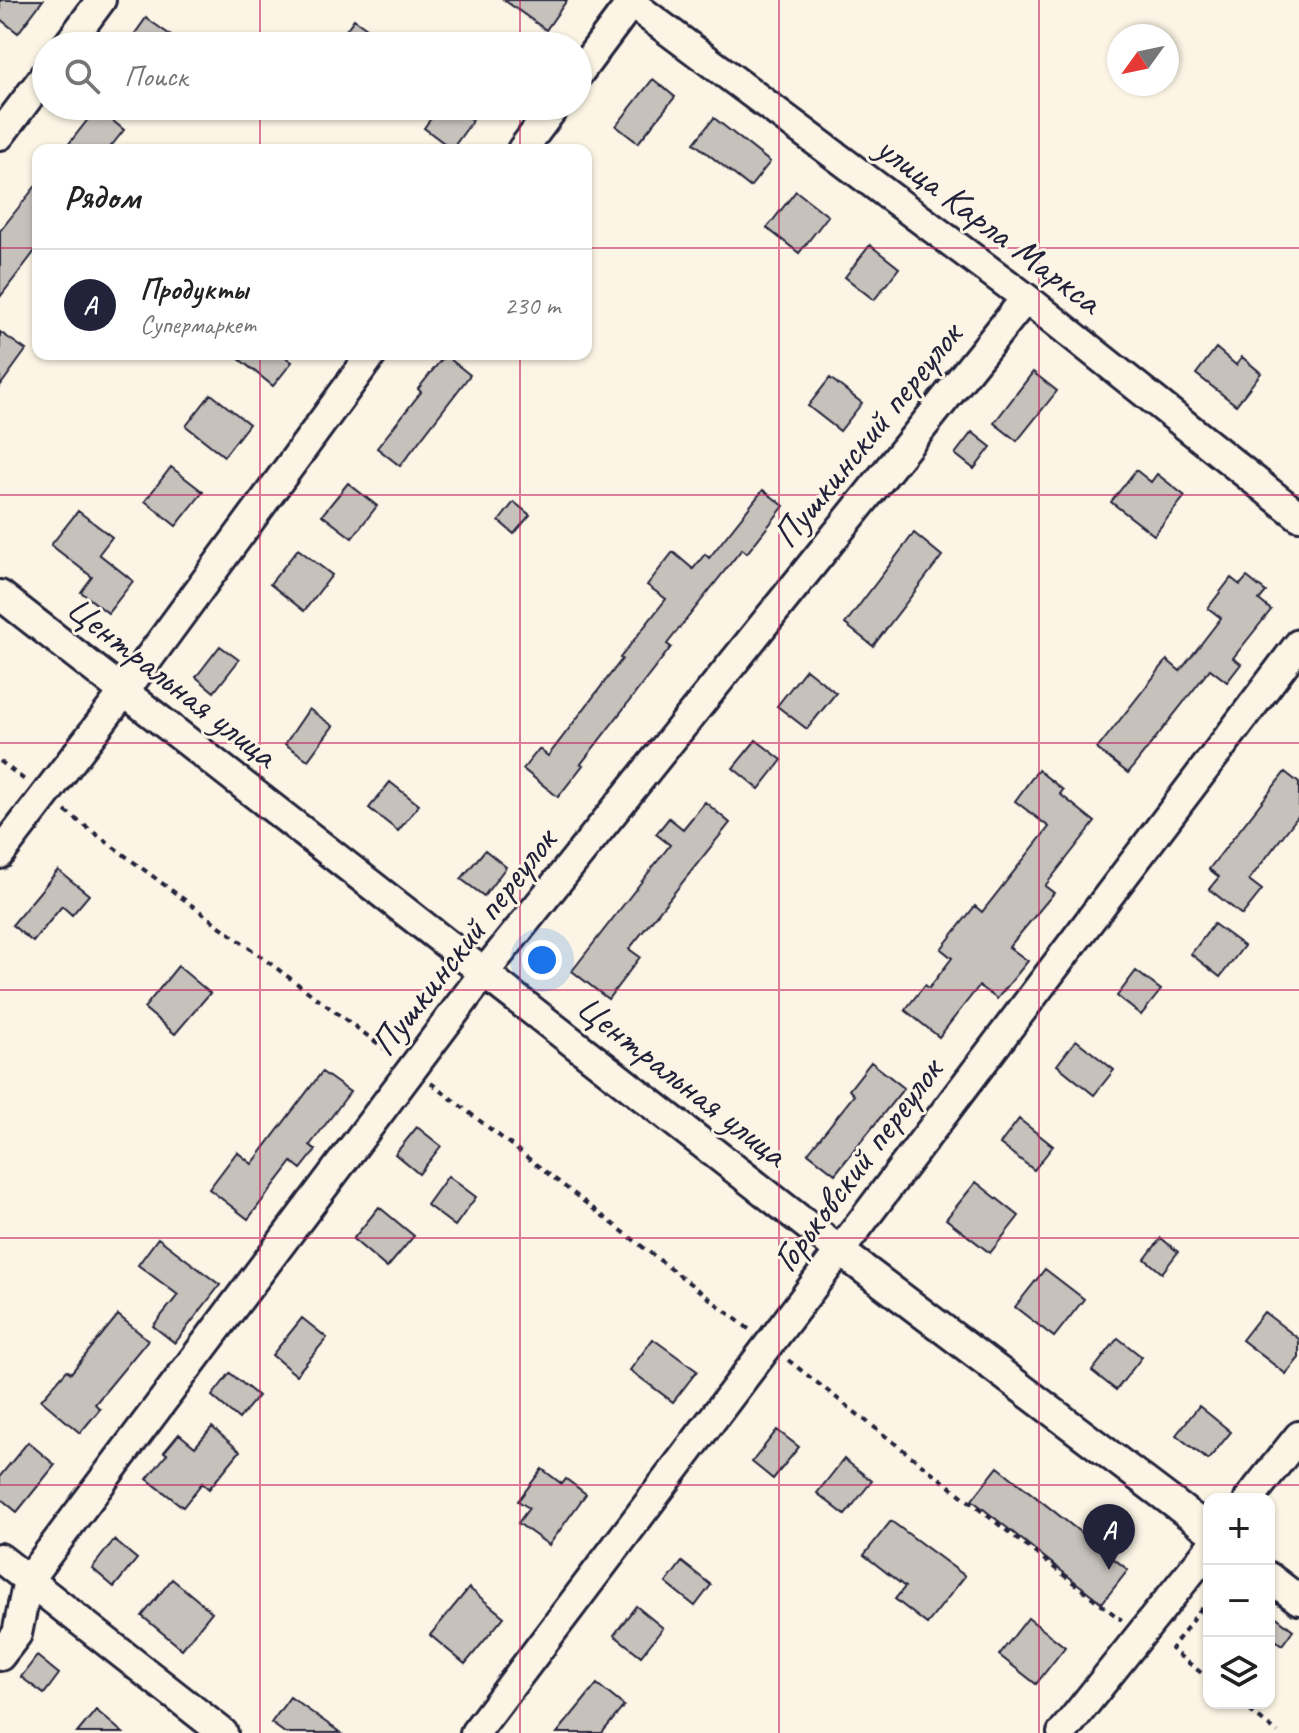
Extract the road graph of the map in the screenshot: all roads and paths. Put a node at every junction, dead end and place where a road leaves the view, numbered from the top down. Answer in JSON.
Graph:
{"nodes":[{"id":1,"x":101,"y":0,"type":"edge"},
{"id":2,"x":629,"y":1,"type":"edge"},
{"id":3,"x":77,"y":32,"type":"edge"},
{"id":4,"x":592,"y":54,"type":"edge"},
{"id":5,"x":32,"y":93,"type":"edge"},
{"id":6,"x":544,"y":120,"type":"edge"},
{"id":7,"x":0,"y":135,"type":"edge"},
{"id":8,"x":526,"y":144,"type":"edge"},
{"id":9,"x":1026,"y":298,"type":"junction"},
{"id":10,"x":368,"y":360,"type":"edge"},
{"id":11,"x":1299,"y":516,"type":"edge"},
{"id":12,"x":0,"y":595,"type":"edge"},
{"id":13,"x":1299,"y":644,"type":"edge"},
{"id":14,"x":124,"y":692,"type":"junction"},
{"id":15,"x":0,"y":761,"type":"edge"},
{"id":16,"x":45,"y":796,"type":"junction"},
{"id":17,"x":0,"y":854,"type":"edge"},
{"id":18,"x":484,"y":973,"type":"junction"},
{"id":19,"x":412,"y":1069,"type":"junction"},
{"id":20,"x":840,"y":1251,"type":"junction"},
{"id":21,"x":769,"y":1345,"type":"junction"},
{"id":22,"x":1299,"y":1436,"type":"edge"},
{"id":23,"x":1254,"y":1493,"type":"edge"},
{"id":24,"x":1203,"y":1525,"type":"edge"},
{"id":25,"x":1203,"y":1557,"type":"edge"},
{"id":26,"x":0,"y":1558,"type":"edge"},
{"id":27,"x":28,"y":1580,"type":"junction"},
{"id":28,"x":1275,"y":1582,"type":"edge"},
{"id":29,"x":1299,"y":1600,"type":"edge"},
{"id":30,"x":1203,"y":1606,"type":"edge"},
{"id":31,"x":1129,"y":1608,"type":"dead end"},
{"id":32,"x":0,"y":1656,"type":"edge"},
{"id":33,"x":1203,"y":1674,"type":"edge"},
{"id":34,"x":1248,"y":1709,"type":"edge"},
{"id":35,"x":223,"y":1733,"type":"edge"},
{"id":36,"x":475,"y":1733,"type":"edge"},
{"id":37,"x":1062,"y":1733,"type":"edge"},
{"id":38,"x":1278,"y":1733,"type":"edge"}],
"edges":[{"from":1,"to":3,"type":"street"},
{"from":2,"to":4,"type":"street"},
{"from":2,"to":9,"type":"street","name":"улица Карла Маркса"},
{"from":5,"to":7,"type":"street"},
{"from":6,"to":8,"type":"street"},
{"from":9,"to":11,"type":"street","name":"улица Карла Маркса"},
{"from":9,"to":18,"type":"street","name":"Пушкинский переулок"},
{"from":10,"to":14,"type":"street"},
{"from":12,"to":14,"type":"street","name":"Центральная улица"},
{"from":13,"to":20,"type":"street","name":"Горьковский переулок"},
{"from":14,"to":16,"type":"street"},
{"from":14,"to":18,"type":"street","name":"Центральная улица"},
{"from":15,"to":16,"type":"path"},
{"from":16,"to":17,"type":"street"},
{"from":16,"to":19,"type":"path"},
{"from":18,"to":19,"type":"street","name":"Пушкинский переулок"},
{"from":18,"to":20,"type":"street","name":"Центральная улица"},
{"from":19,"to":21,"type":"path"},
{"from":19,"to":27,"type":"street","name":"Пушкинский переулок"},
{"from":20,"to":21,"type":"street","name":"Горьковский переулок"},
{"from":20,"to":24,"type":"street","name":"Центральная улица"},
{"from":21,"to":31,"type":"path"},
{"from":21,"to":36,"type":"street","name":"Горьковский переулок"},
{"from":22,"to":23,"type":"street"},
{"from":25,"to":37,"type":"street"},
{"from":26,"to":27,"type":"street"},
{"from":27,"to":32,"type":"street","name":"Пушкинский переулок"},
{"from":27,"to":35,"type":"street"},
{"from":28,"to":29,"type":"street"},
{"from":30,"to":33,"type":"path"},
{"from":34,"to":38,"type":"path"}]}
